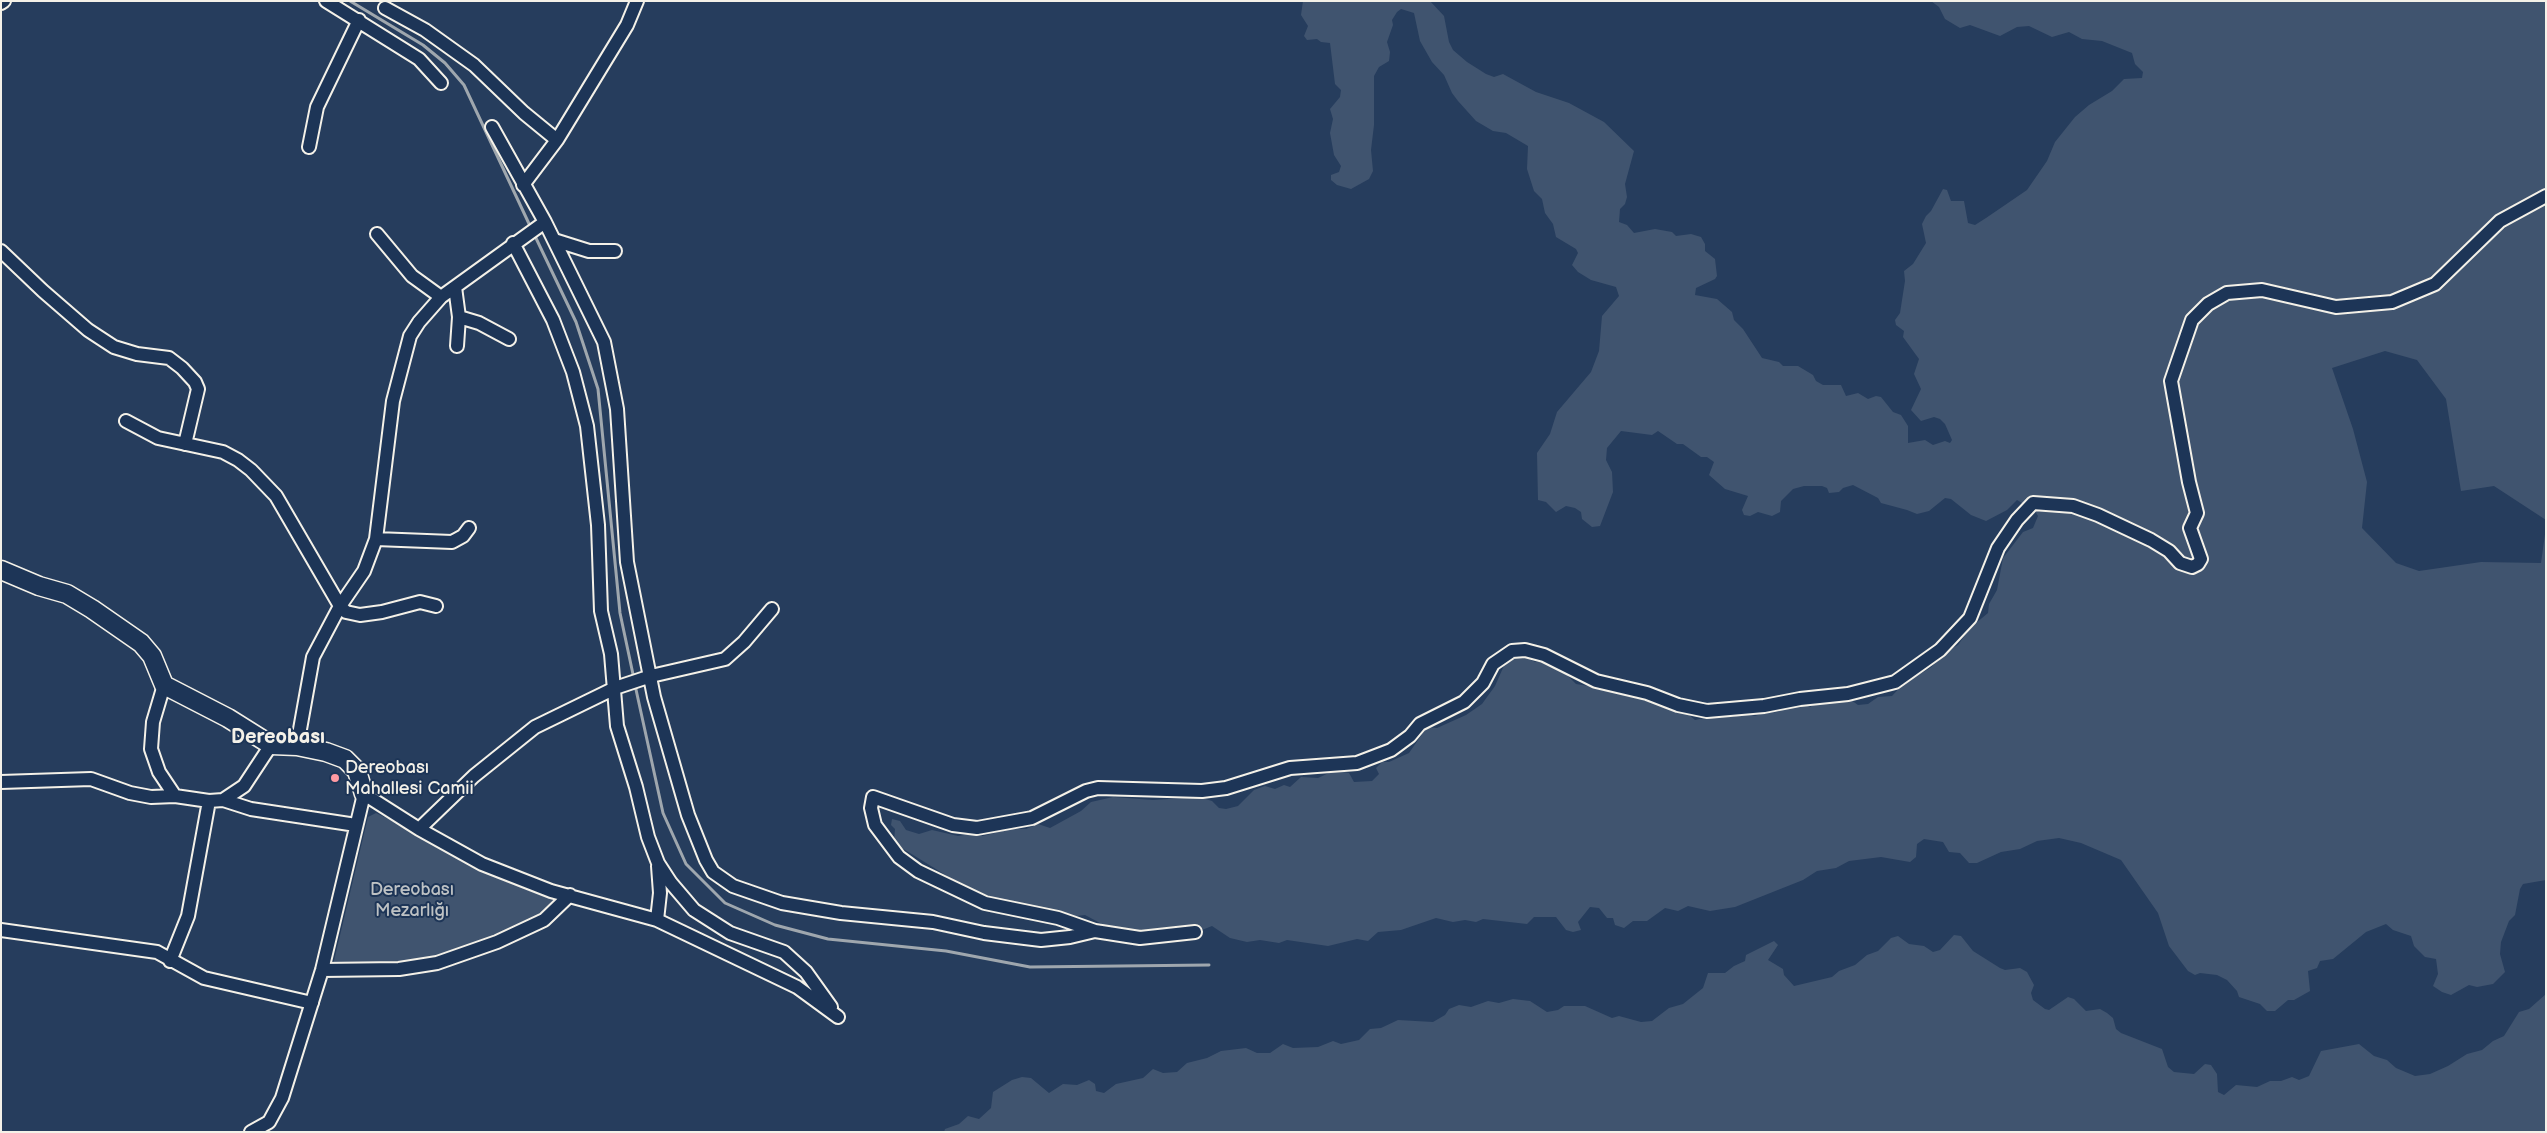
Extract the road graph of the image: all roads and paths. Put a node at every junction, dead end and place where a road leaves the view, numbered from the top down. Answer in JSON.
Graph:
{"nodes":[{"id":1,"x":326,"y":1,"type":"edge"},
{"id":2,"x":637,"y":1,"type":"edge"},
{"id":3,"x":385,"y":8,"type":"dead end"},
{"id":4,"x":359,"y":20,"type":"junction"},
{"id":5,"x":441,"y":83,"type":"dead end"},
{"id":6,"x":492,"y":128,"type":"dead end"},
{"id":7,"x":556,"y":140,"type":"junction"},
{"id":8,"x":310,"y":147,"type":"dead end"},
{"id":9,"x":523,"y":184,"type":"junction"},
{"id":10,"x":2546,"y":196,"type":"edge"},
{"id":11,"x":545,"y":222,"type":"junction"},
{"id":12,"x":376,"y":234,"type":"dead end"},
{"id":13,"x":554,"y":240,"type":"junction"},
{"id":14,"x":513,"y":243,"type":"junction"},
{"id":15,"x":1,"y":251,"type":"edge"},
{"id":16,"x":616,"y":251,"type":"dead end"},
{"id":17,"x":455,"y":287,"type":"junction"},
{"id":18,"x":441,"y":297,"type":"junction"},
{"id":19,"x":459,"y":317,"type":"junction"},
{"id":20,"x":508,"y":339,"type":"dead end"},
{"id":21,"x":457,"y":346,"type":"dead end"},
{"id":22,"x":126,"y":421,"type":"dead end"},
{"id":23,"x":185,"y":444,"type":"junction"},
{"id":24,"x":468,"y":528,"type":"dead end"},
{"id":25,"x":376,"y":539,"type":"junction"},
{"id":26,"x":1,"y":570,"type":"edge"},
{"id":27,"x":340,"y":606,"type":"junction"},
{"id":28,"x":436,"y":606,"type":"dead end"},
{"id":29,"x":772,"y":609,"type":"dead end"},
{"id":30,"x":651,"y":676,"type":"junction"},
{"id":31,"x":164,"y":685,"type":"junction"},
{"id":32,"x":614,"y":688,"type":"junction"},
{"id":33,"x":271,"y":745,"type":"junction"},
{"id":34,"x":298,"y":746,"type":"junction"},
{"id":35,"x":1,"y":782,"type":"edge"},
{"id":36,"x":364,"y":794,"type":"junction"},
{"id":37,"x":175,"y":796,"type":"junction"},
{"id":38,"x":222,"y":800,"type":"junction"},
{"id":39,"x":209,"y":801,"type":"junction"},
{"id":40,"x":356,"y":825,"type":"junction"},
{"id":41,"x":419,"y":829,"type":"junction"},
{"id":42,"x":658,"y":863,"type":"junction"},
{"id":43,"x":570,"y":895,"type":"junction"},
{"id":44,"x":657,"y":920,"type":"junction"},
{"id":45,"x":1,"y":930,"type":"edge"},
{"id":46,"x":1095,"y":931,"type":"junction"},
{"id":47,"x":1195,"y":932,"type":"dead end"},
{"id":48,"x":170,"y":961,"type":"junction"},
{"id":49,"x":322,"y":970,"type":"junction"},
{"id":50,"x":312,"y":1002,"type":"junction"},
{"id":51,"x":271,"y":1127,"type":"edge"},
{"id":52,"x":251,"y":1132,"type":"edge"}],
"edges":[{"from":1,"to":4,"type":"street"},
{"from":2,"to":7,"type":"street"},
{"from":3,"to":7,"type":"street"},
{"from":4,"to":5,"type":"street"},
{"from":4,"to":8,"type":"street"},
{"from":6,"to":9,"type":"street"},
{"from":7,"to":9,"type":"street"},
{"from":9,"to":11,"type":"street"},
{"from":10,"to":46,"type":"street"},
{"from":11,"to":13,"type":"street"},
{"from":11,"to":14,"type":"street"},
{"from":12,"to":18,"type":"street"},
{"from":13,"to":16,"type":"street"},
{"from":13,"to":30,"type":"street"},
{"from":14,"to":17,"type":"street"},
{"from":14,"to":32,"type":"street"},
{"from":15,"to":23,"type":"street"},
{"from":17,"to":18,"type":"street"},
{"from":17,"to":19,"type":"street"},
{"from":18,"to":25,"type":"street"},
{"from":19,"to":20,"type":"street"},
{"from":19,"to":21,"type":"street"},
{"from":22,"to":23,"type":"street"},
{"from":23,"to":27,"type":"street"},
{"from":24,"to":25,"type":"street"},
{"from":25,"to":27,"type":"street"},
{"from":26,"to":31,"type":"street"},
{"from":27,"to":28,"type":"street"},
{"from":27,"to":34,"type":"street"},
{"from":29,"to":30,"type":"street"},
{"from":30,"to":32,"type":"street"},
{"from":30,"to":46,"type":"street"},
{"from":31,"to":33,"type":"street"},
{"from":31,"to":37,"type":"street"},
{"from":32,"to":41,"type":"street"},
{"from":32,"to":42,"type":"street"},
{"from":33,"to":34,"type":"street"},
{"from":33,"to":38,"type":"street"},
{"from":34,"to":36,"type":"street"},
{"from":35,"to":37,"type":"street"},
{"from":36,"to":40,"type":"street"},
{"from":36,"to":41,"type":"street"},
{"from":37,"to":39,"type":"street"},
{"from":38,"to":39,"type":"street"},
{"from":38,"to":40,"type":"street"},
{"from":39,"to":48,"type":"street"},
{"from":40,"to":49,"type":"street"},
{"from":41,"to":43,"type":"street"},
{"from":42,"to":44,"type":"street"},
{"from":42,"to":44,"type":"street"},
{"from":43,"to":44,"type":"street"},
{"from":43,"to":49,"type":"street"},
{"from":45,"to":48,"type":"street"},
{"from":46,"to":47,"type":"street"},
{"from":48,"to":50,"type":"street"},
{"from":49,"to":50,"type":"street"},
{"from":50,"to":51,"type":"street"},
{"from":51,"to":52,"type":"street"}]}
